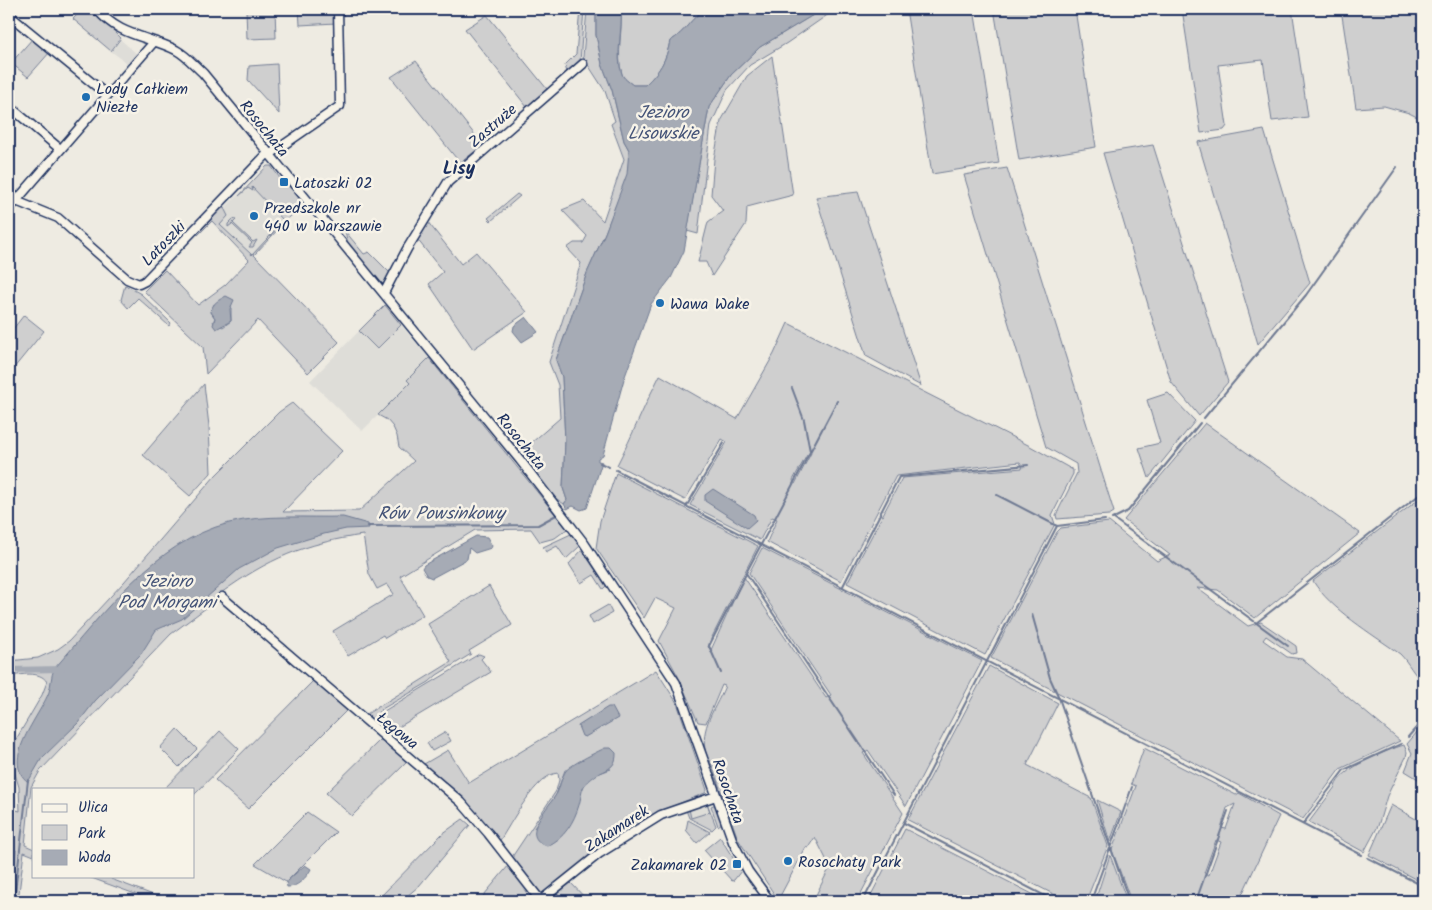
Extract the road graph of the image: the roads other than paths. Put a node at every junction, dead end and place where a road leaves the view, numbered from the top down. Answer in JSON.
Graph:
{"nodes":[{"id":1,"x":97,"y":9,"type":"edge"},
{"id":2,"x":338,"y":9,"type":"edge"},
{"id":3,"x":9,"y":15,"type":"edge"},
{"id":4,"x":153,"y":43,"type":"junction"},
{"id":5,"x":583,"y":64,"type":"dead end"},
{"id":6,"x":107,"y":95,"type":"junction"},
{"id":7,"x":9,"y":106,"type":"edge"},
{"id":8,"x":60,"y":149,"type":"junction"},
{"id":9,"x":268,"y":154,"type":"junction"},
{"id":10,"x":16,"y":201,"type":"junction"},
{"id":11,"x":9,"y":209,"type":"edge"},
{"id":12,"x":384,"y":294,"type":"junction"},
{"id":13,"x":222,"y":597,"type":"dead end"},
{"id":14,"x":716,"y":796,"type":"junction"},
{"id":15,"x":541,"y":901,"type":"edge"},
{"id":16,"x":770,"y":901,"type":"edge"}],
"edges":[{"from":1,"to":4,"type":"street"},
{"from":2,"to":9,"type":"street"},
{"from":3,"to":6,"type":"street"},
{"from":4,"to":6,"type":"street"},
{"from":4,"to":9,"type":"street","name":"Rosochata"},
{"from":5,"to":12,"type":"street","name":"Zastruże"},
{"from":6,"to":8,"type":"street"},
{"from":7,"to":8,"type":"street"},
{"from":8,"to":10,"type":"street"},
{"from":9,"to":10,"type":"street","name":"Latoszki"},
{"from":9,"to":12,"type":"street","name":"Rosochata"},
{"from":10,"to":11,"type":"street"},
{"from":12,"to":14,"type":"street","name":"Rosochata"},
{"from":13,"to":15,"type":"street","name":"Łęgowa"},
{"from":14,"to":15,"type":"street","name":"Zakamarek"},
{"from":14,"to":16,"type":"street","name":"Rosochata"}]}
